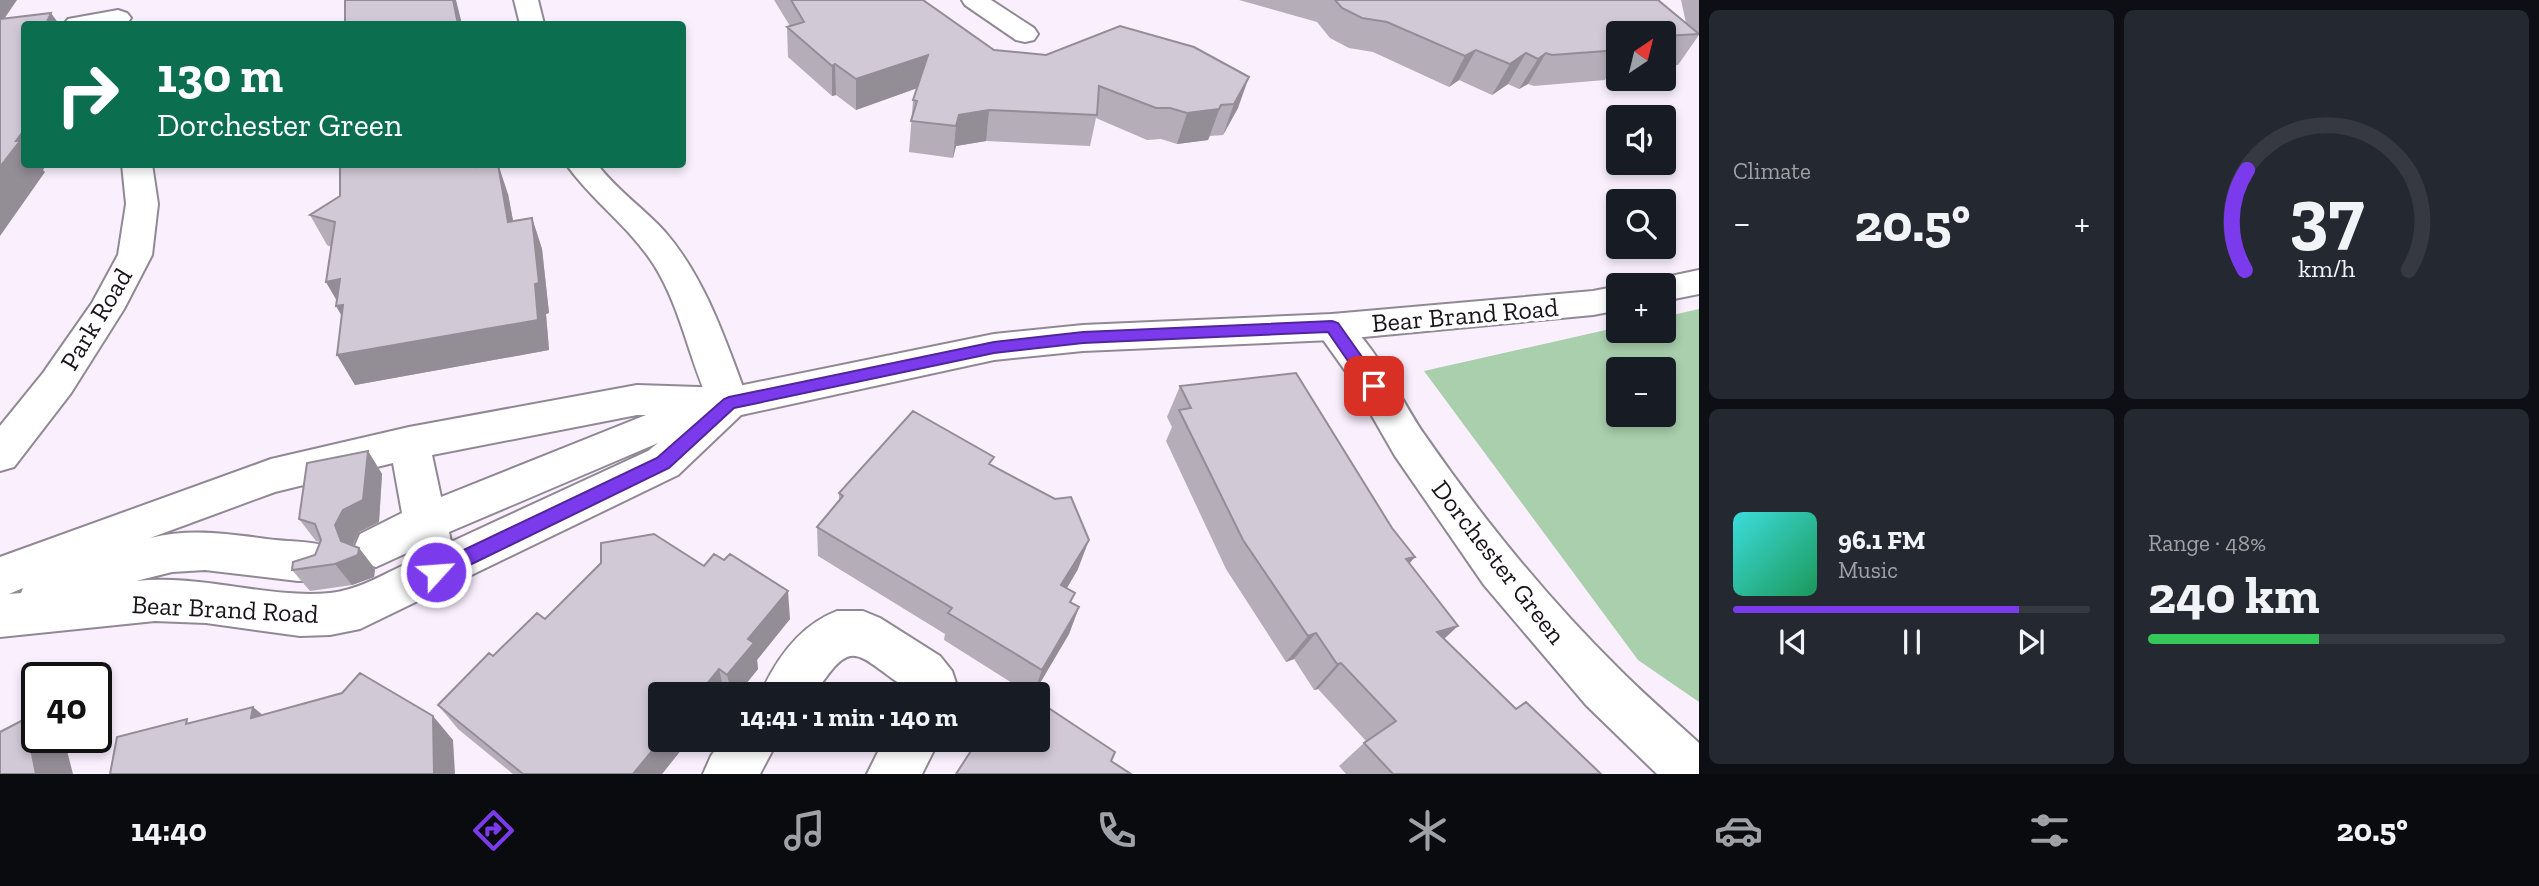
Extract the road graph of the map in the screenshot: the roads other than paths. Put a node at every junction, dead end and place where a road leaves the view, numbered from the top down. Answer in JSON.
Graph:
{"nodes":[{"id":1,"x":526,"y":0,"type":"edge"},
{"id":2,"x":974,"y":0,"type":"edge"},
{"id":3,"x":118,"y":14,"type":"edge"},
{"id":4,"x":89,"y":21,"type":"edge"},
{"id":5,"x":531,"y":21,"type":"edge"},
{"id":6,"x":1025,"y":34,"type":"dead end"},
{"id":7,"x":138,"y":168,"type":"edge"},
{"id":8,"x":584,"y":168,"type":"edge"},
{"id":9,"x":1699,"y":282,"type":"edge"},
{"id":10,"x":1676,"y":287,"type":"edge"},
{"id":11,"x":1606,"y":301,"type":"edge"},
{"id":12,"x":1332,"y":327,"type":"junction"},
{"id":13,"x":729,"y":403,"type":"junction"},
{"id":14,"x":409,"y":443,"type":"junction"},
{"id":15,"x":0,"y":455,"type":"edge"},
{"id":16,"x":424,"y":523,"type":"junction"},
{"id":17,"x":376,"y":548,"type":"dead end"},
{"id":18,"x":314,"y":561,"type":"edge"},
{"id":19,"x":436,"y":572,"type":"junction"},
{"id":20,"x":0,"y":577,"type":"edge"},
{"id":21,"x":0,"y":616,"type":"edge"},
{"id":22,"x":794,"y":682,"type":"edge"},
{"id":23,"x":930,"y":682,"type":"edge"},
{"id":24,"x":745,"y":752,"type":"edge"},
{"id":25,"x":907,"y":752,"type":"edge"},
{"id":26,"x":729,"y":774,"type":"edge"},
{"id":27,"x":893,"y":774,"type":"edge"},
{"id":28,"x":1694,"y":774,"type":"edge"}],
"edges":[{"from":1,"to":5,"type":"street"},
{"from":2,"to":6,"type":"street"},
{"from":3,"to":4,"type":"street"},
{"from":7,"to":15,"type":"street","name":"Park Road"},
{"from":8,"to":13,"type":"street"},
{"from":9,"to":10,"type":"street"},
{"from":11,"to":12,"type":"street","name":"Bear Brand Road"},
{"from":12,"to":13,"type":"street","name":"Bear Brand Road"},
{"from":12,"to":28,"type":"street","name":"Dorchester Green"},
{"from":13,"to":14,"type":"street","name":"Bear Brand Road"},
{"from":13,"to":16,"type":"street"},
{"from":13,"to":19,"type":"street","name":"Bear Brand Road"},
{"from":14,"to":16,"type":"street"},
{"from":14,"to":20,"type":"street","name":"Bear Brand Road"},
{"from":16,"to":17,"type":"street"},
{"from":16,"to":19,"type":"street"},
{"from":18,"to":21,"type":"street"},
{"from":19,"to":21,"type":"street","name":"Bear Brand Road"},
{"from":22,"to":23,"type":"street"},
{"from":24,"to":26,"type":"street"},
{"from":25,"to":27,"type":"street"}]}
